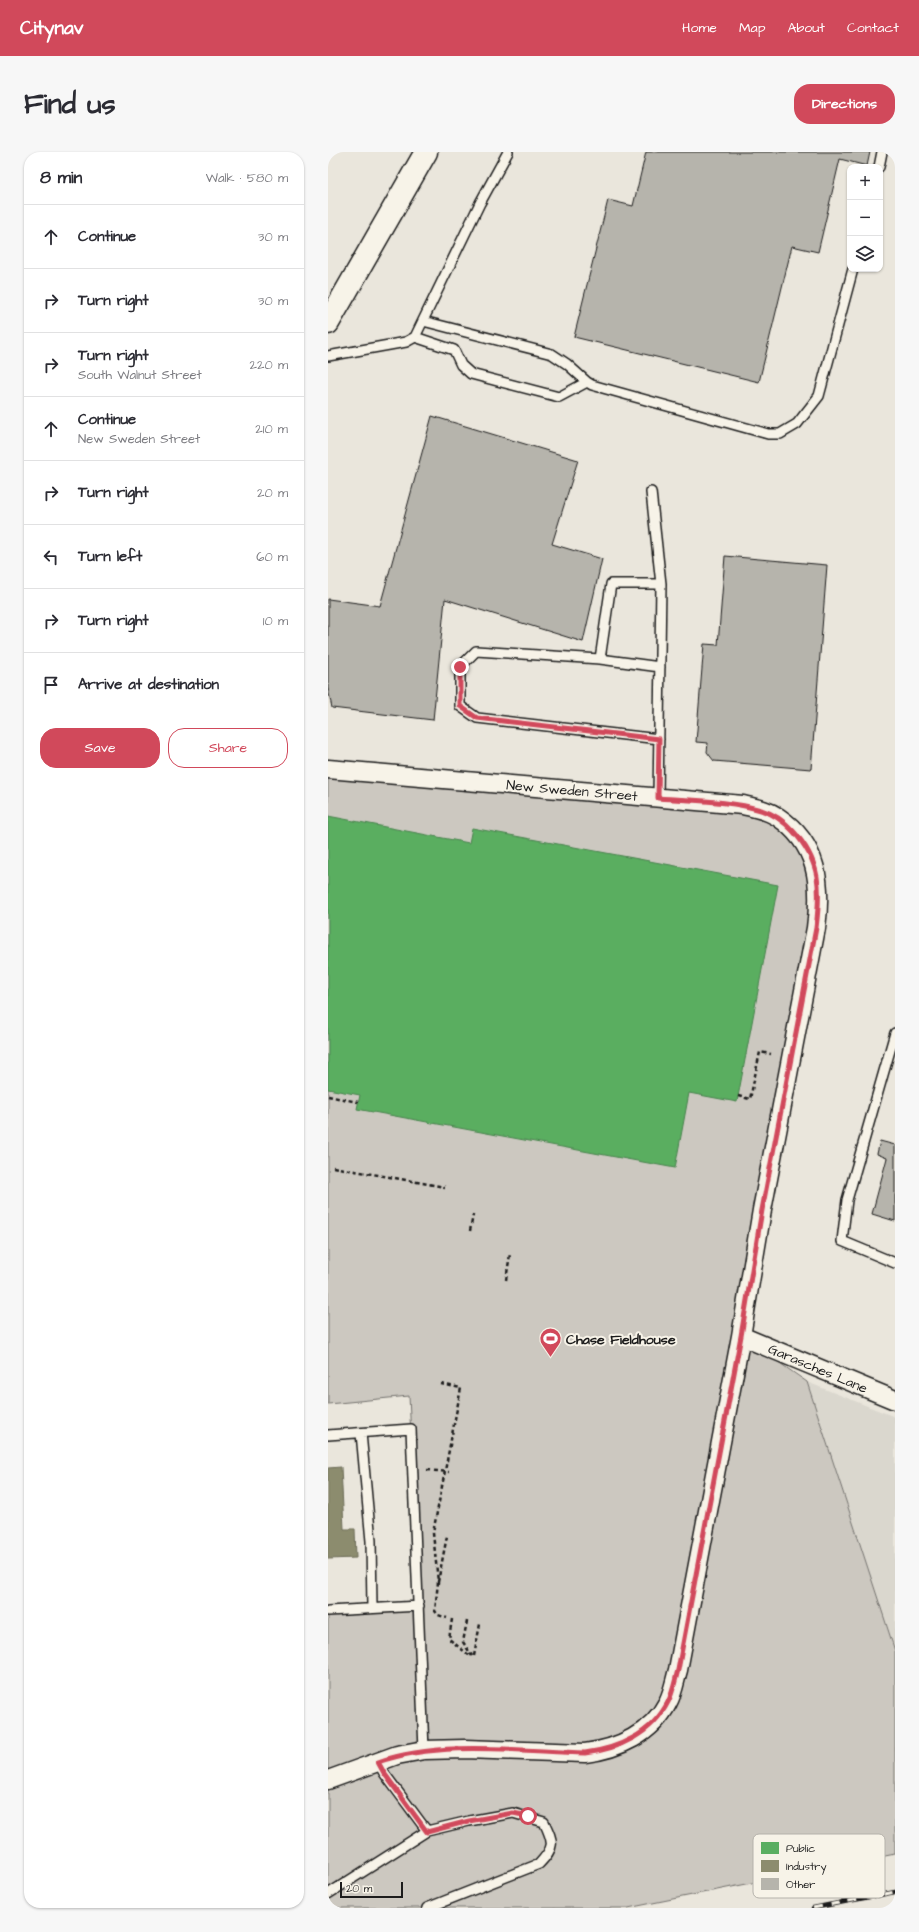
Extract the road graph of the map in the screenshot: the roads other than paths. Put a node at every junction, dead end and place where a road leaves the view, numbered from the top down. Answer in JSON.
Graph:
{"nodes":[{"id":1,"x":426,"y":152,"type":"edge"},
{"id":2,"x":508,"y":152,"type":"edge"},
{"id":3,"x":882,"y":152,"type":"edge"},
{"id":4,"x":880,"y":164,"type":"edge"},
{"id":5,"x":852,"y":272,"type":"edge"},
{"id":6,"x":423,"y":321,"type":"junction"},
{"id":7,"x":328,"y":323,"type":"edge"},
{"id":8,"x":415,"y":337,"type":"junction"},
{"id":9,"x":328,"y":356,"type":"edge"},
{"id":10,"x":587,"y":382,"type":"junction"},
{"id":11,"x":651,"y":492,"type":"dead end"},
{"id":12,"x":661,"y":584,"type":"junction"},
{"id":13,"x":600,"y":659,"type":"junction"},
{"id":14,"x":660,"y":667,"type":"junction"},
{"id":15,"x":659,"y":739,"type":"junction"},
{"id":16,"x":328,"y":769,"type":"edge"},
{"id":17,"x":658,"y":798,"type":"junction"},
{"id":18,"x":895,"y":1033,"type":"edge"},
{"id":19,"x":895,"y":1264,"type":"edge"},
{"id":20,"x":741,"y":1336,"type":"junction"},
{"id":21,"x":895,"y":1400,"type":"edge"},
{"id":22,"x":361,"y":1432,"type":"junction"},
{"id":23,"x":328,"y":1435,"type":"edge"},
{"id":24,"x":419,"y":1606,"type":"junction"},
{"id":25,"x":372,"y":1608,"type":"junction"},
{"id":26,"x":328,"y":1611,"type":"edge"},
{"id":27,"x":424,"y":1750,"type":"junction"},
{"id":28,"x":378,"y":1762,"type":"junction"},
{"id":29,"x":328,"y":1780,"type":"edge"},
{"id":30,"x":427,"y":1832,"type":"junction"},
{"id":31,"x":328,"y":1894,"type":"edge"},
{"id":32,"x":427,"y":1908,"type":"edge"}],
"edges":[{"from":1,"to":7,"type":"main road"},
{"from":2,"to":6,"type":"lane"},
{"from":3,"to":4,"type":"lane"},
{"from":5,"to":10,"type":"lane"},
{"from":6,"to":8,"type":"lane"},
{"from":6,"to":10,"type":"lane"},
{"from":8,"to":9,"type":"lane"},
{"from":8,"to":10,"type":"lane"},
{"from":11,"to":12,"type":"lane"},
{"from":12,"to":13,"type":"lane"},
{"from":12,"to":14,"type":"lane"},
{"from":13,"to":14,"type":"lane"},
{"from":13,"to":15,"type":"lane"},
{"from":14,"to":15,"type":"lane"},
{"from":15,"to":17,"type":"lane"},
{"from":16,"to":17,"type":"street","name":"New Sweden Street"},
{"from":17,"to":20,"type":"street","name":"New Sweden Street"},
{"from":18,"to":19,"type":"lane"},
{"from":20,"to":21,"type":"street","name":"Garasches Lane"},
{"from":20,"to":27,"type":"street","name":"New Sweden Street"},
{"from":22,"to":23,"type":"lane"},
{"from":22,"to":24,"type":"lane"},
{"from":22,"to":25,"type":"lane"},
{"from":24,"to":25,"type":"lane"},
{"from":24,"to":27,"type":"lane"},
{"from":25,"to":26,"type":"lane"},
{"from":27,"to":28,"type":"street","name":"New Sweden Street"},
{"from":28,"to":29,"type":"street","name":"New Sweden Street"},
{"from":28,"to":30,"type":"lane"},
{"from":30,"to":31,"type":"lane"},
{"from":30,"to":32,"type":"lane"}]}
